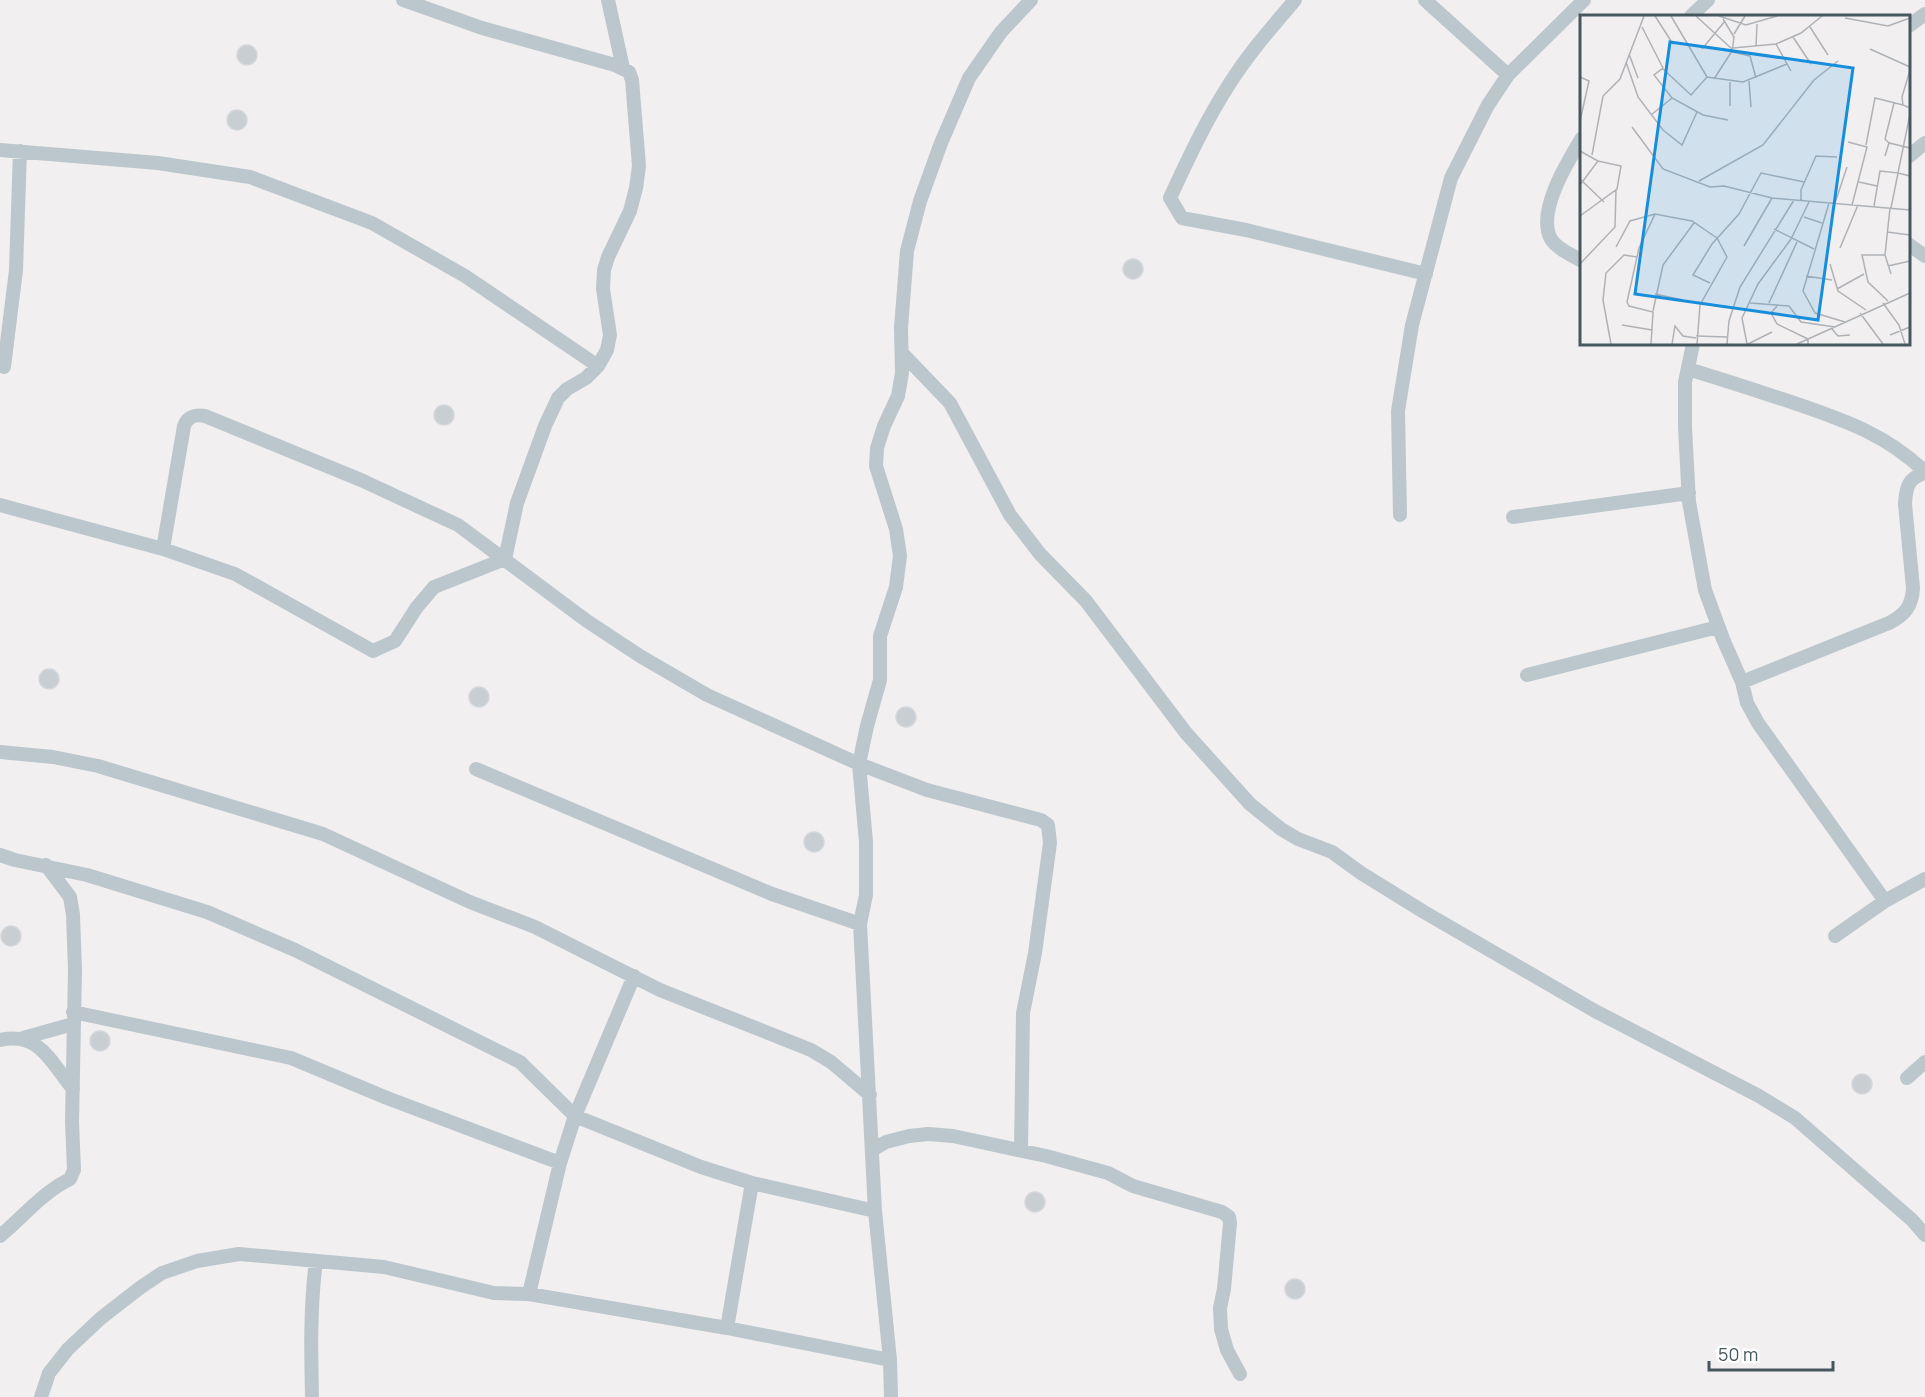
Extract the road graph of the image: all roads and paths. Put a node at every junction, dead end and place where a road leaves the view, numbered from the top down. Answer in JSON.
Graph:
{"nodes":[{"id":1,"x":403,"y":0,"type":"edge"},
{"id":2,"x":608,"y":0,"type":"edge"},
{"id":3,"x":1031,"y":0,"type":"edge"},
{"id":4,"x":1295,"y":0,"type":"edge"},
{"id":5,"x":1425,"y":0,"type":"edge"},
{"id":6,"x":1584,"y":0,"type":"edge"},
{"id":7,"x":1708,"y":0,"type":"edge"},
{"id":8,"x":1925,"y":14,"type":"edge"},
{"id":9,"x":1692,"y":15,"type":"edge"},
{"id":10,"x":1910,"y":25,"type":"dead end"},
{"id":11,"x":623,"y":68,"type":"junction"},
{"id":12,"x":1508,"y":75,"type":"junction"},
{"id":13,"x":1580,"y":140,"type":"edge"},
{"id":14,"x":1925,"y":143,"type":"edge"},
{"id":15,"x":0,"y":150,"type":"edge"},
{"id":16,"x":20,"y":151,"type":"junction"},
{"id":17,"x":1910,"y":155,"type":"edge"},
{"id":18,"x":1910,"y":245,"type":"edge"},
{"id":19,"x":1925,"y":256,"type":"edge"},
{"id":20,"x":1580,"y":260,"type":"edge"},
{"id":21,"x":1426,"y":274,"type":"junction"},
{"id":22,"x":1693,"y":345,"type":"edge"},
{"id":23,"x":902,"y":353,"type":"junction"},
{"id":24,"x":598,"y":366,"type":"junction"},
{"id":25,"x":4,"y":368,"type":"dead end"},
{"id":26,"x":1688,"y":369,"type":"junction"},
{"id":27,"x":1925,"y":472,"type":"edge"},
{"id":28,"x":1689,"y":494,"type":"junction"},
{"id":29,"x":0,"y":505,"type":"edge"},
{"id":30,"x":1400,"y":515,"type":"dead end"},
{"id":31,"x":1513,"y":517,"type":"dead end"},
{"id":32,"x":163,"y":549,"type":"junction"},
{"id":33,"x":505,"y":559,"type":"junction"},
{"id":34,"x":1718,"y":627,"type":"junction"},
{"id":35,"x":1527,"y":675,"type":"dead end"},
{"id":36,"x":1742,"y":682,"type":"junction"},
{"id":37,"x":0,"y":752,"type":"edge"},
{"id":38,"x":859,"y":764,"type":"junction"},
{"id":39,"x":476,"y":769,"type":"dead end"},
{"id":40,"x":0,"y":855,"type":"edge"},
{"id":41,"x":46,"y":865,"type":"junction"},
{"id":42,"x":1925,"y":879,"type":"edge"},
{"id":43,"x":1884,"y":901,"type":"junction"},
{"id":44,"x":860,"y":924,"type":"junction"},
{"id":45,"x":1835,"y":936,"type":"dead end"},
{"id":46,"x":634,"y":976,"type":"junction"},
{"id":47,"x":73,"y":1018,"type":"junction"},
{"id":48,"x":23,"y":1038,"type":"junction"},
{"id":49,"x":0,"y":1040,"type":"edge"},
{"id":50,"x":1925,"y":1062,"type":"edge"},
{"id":51,"x":1907,"y":1078,"type":"dead end"},
{"id":52,"x":73,"y":1089,"type":"junction"},
{"id":53,"x":870,"y":1095,"type":"junction"},
{"id":54,"x":575,"y":1116,"type":"junction"},
{"id":55,"x":872,"y":1150,"type":"junction"},
{"id":56,"x":1021,"y":1150,"type":"junction"},
{"id":57,"x":560,"y":1163,"type":"junction"},
{"id":58,"x":752,"y":1183,"type":"junction"},
{"id":59,"x":874,"y":1211,"type":"junction"},
{"id":60,"x":1925,"y":1235,"type":"edge"},
{"id":61,"x":0,"y":1236,"type":"edge"},
{"id":62,"x":316,"y":1261,"type":"junction"},
{"id":63,"x":529,"y":1294,"type":"junction"},
{"id":64,"x":727,"y":1328,"type":"junction"},
{"id":65,"x":890,"y":1360,"type":"junction"},
{"id":66,"x":1240,"y":1374,"type":"dead end"},
{"id":67,"x":41,"y":1397,"type":"edge"},
{"id":68,"x":312,"y":1397,"type":"edge"},
{"id":69,"x":891,"y":1397,"type":"edge"}],
"edges":[{"from":1,"to":11,"type":"street"},
{"from":2,"to":11,"type":"street"},
{"from":3,"to":23,"type":"street"},
{"from":4,"to":21,"type":"street"},
{"from":5,"to":12,"type":"street"},
{"from":6,"to":12,"type":"street"},
{"from":7,"to":9,"type":"street"},
{"from":8,"to":10,"type":"street"},
{"from":11,"to":24,"type":"street"},
{"from":12,"to":21,"type":"street"},
{"from":13,"to":20,"type":"street"},
{"from":14,"to":17,"type":"street"},
{"from":15,"to":16,"type":"street"},
{"from":16,"to":24,"type":"street"},
{"from":16,"to":25,"type":"street"},
{"from":18,"to":19,"type":"street"},
{"from":21,"to":30,"type":"street"},
{"from":22,"to":26,"type":"street"},
{"from":23,"to":38,"type":"street"},
{"from":23,"to":60,"type":"street"},
{"from":24,"to":33,"type":"street"},
{"from":26,"to":27,"type":"street"},
{"from":26,"to":28,"type":"street"},
{"from":27,"to":36,"type":"street"},
{"from":28,"to":31,"type":"street"},
{"from":28,"to":34,"type":"street"},
{"from":29,"to":32,"type":"street"},
{"from":32,"to":33,"type":"street"},
{"from":32,"to":33,"type":"street"},
{"from":33,"to":38,"type":"street"},
{"from":34,"to":35,"type":"street"},
{"from":34,"to":36,"type":"street"},
{"from":36,"to":43,"type":"street"},
{"from":37,"to":46,"type":"street"},
{"from":38,"to":44,"type":"street"},
{"from":38,"to":56,"type":"street"},
{"from":39,"to":44,"type":"street"},
{"from":40,"to":41,"type":"street"},
{"from":41,"to":47,"type":"street"},
{"from":41,"to":54,"type":"street"},
{"from":42,"to":43,"type":"street"},
{"from":43,"to":45,"type":"street"},
{"from":44,"to":53,"type":"street"},
{"from":46,"to":53,"type":"street"},
{"from":46,"to":54,"type":"street"},
{"from":47,"to":48,"type":"street"},
{"from":47,"to":52,"type":"street"},
{"from":47,"to":57,"type":"street"},
{"from":48,"to":49,"type":"street"},
{"from":48,"to":52,"type":"street"},
{"from":50,"to":51,"type":"street"},
{"from":52,"to":61,"type":"street"},
{"from":53,"to":55,"type":"street"},
{"from":54,"to":57,"type":"street"},
{"from":54,"to":58,"type":"street"},
{"from":55,"to":56,"type":"street"},
{"from":55,"to":59,"type":"street"},
{"from":56,"to":66,"type":"street"},
{"from":57,"to":63,"type":"street"},
{"from":58,"to":59,"type":"street"},
{"from":58,"to":64,"type":"street"},
{"from":59,"to":65,"type":"street"},
{"from":62,"to":63,"type":"street"},
{"from":62,"to":67,"type":"street"},
{"from":62,"to":68,"type":"street"},
{"from":63,"to":64,"type":"street"},
{"from":64,"to":65,"type":"street"},
{"from":65,"to":69,"type":"street"}]}
